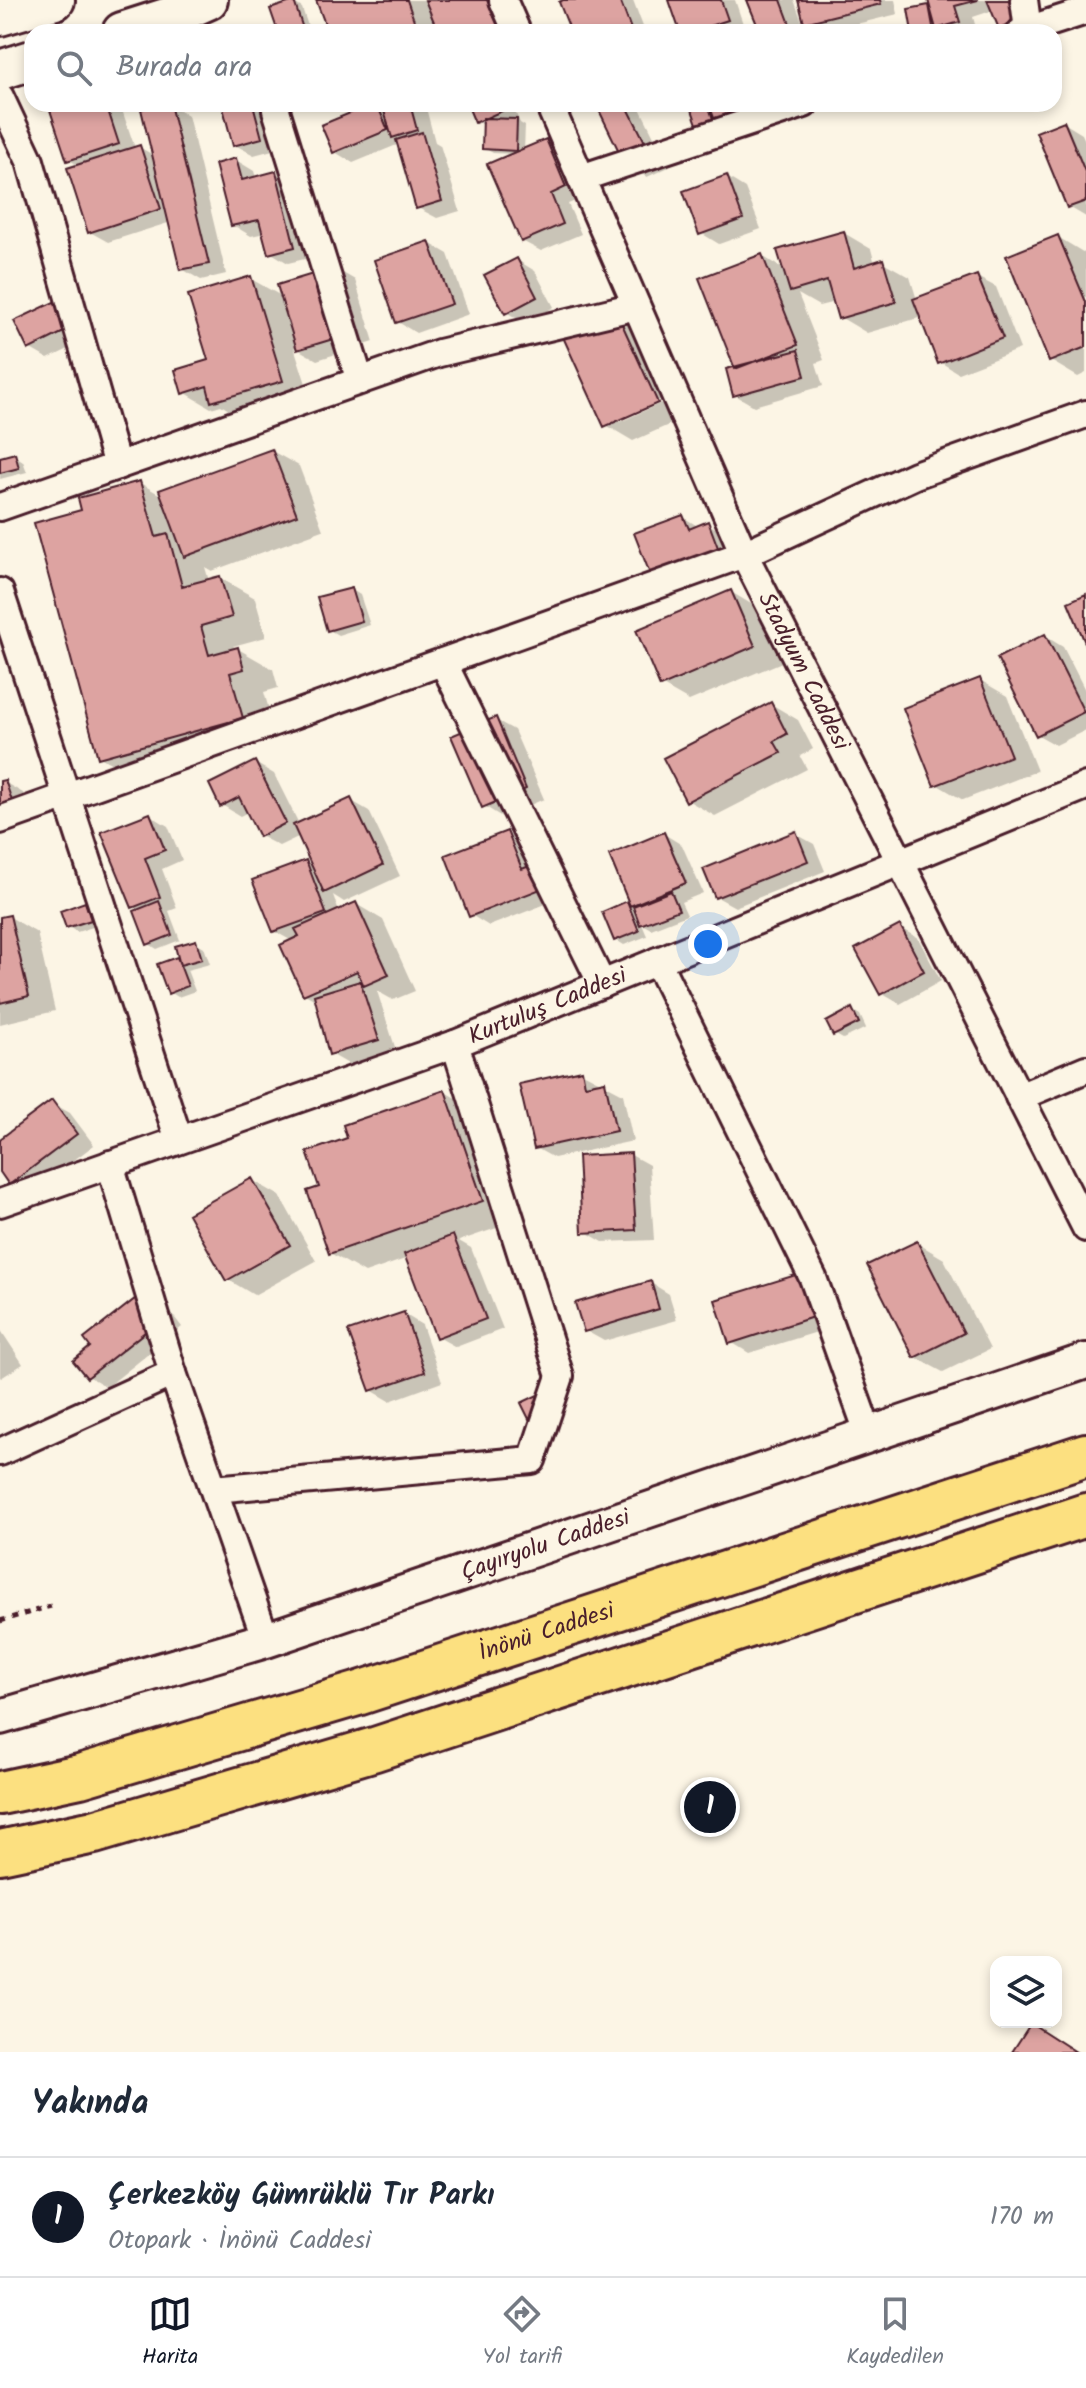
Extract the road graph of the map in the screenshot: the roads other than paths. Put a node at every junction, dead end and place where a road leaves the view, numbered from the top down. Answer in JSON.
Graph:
{"nodes":[{"id":1,"x":55,"y":0,"type":"edge"},
{"id":2,"x":208,"y":0,"type":"edge"},
{"id":3,"x":503,"y":0,"type":"edge"},
{"id":4,"x":1024,"y":0,"type":"edge"},
{"id":5,"x":1086,"y":11,"type":"edge"},
{"id":6,"x":0,"y":16,"type":"edge"},
{"id":7,"x":147,"y":24,"type":"edge"},
{"id":8,"x":514,"y":24,"type":"edge"},
{"id":9,"x":1025,"y":24,"type":"edge"},
{"id":10,"x":1046,"y":24,"type":"edge"},
{"id":11,"x":24,"y":62,"type":"edge"},
{"id":12,"x":0,"y":70,"type":"edge"},
{"id":13,"x":0,"y":97,"type":"edge"},
{"id":14,"x":277,"y":112,"type":"edge"},
{"id":15,"x":552,"y":112,"type":"edge"},
{"id":16,"x":780,"y":112,"type":"edge"},
{"id":17,"x":581,"y":178,"type":"junction"},
{"id":18,"x":636,"y":306,"type":"junction"},
{"id":19,"x":360,"y":381,"type":"junction"},
{"id":20,"x":1086,"y":414,"type":"edge"},
{"id":21,"x":117,"y":466,"type":"junction"},
{"id":22,"x":0,"y":507,"type":"edge"},
{"id":23,"x":744,"y":554,"type":"junction"},
{"id":24,"x":0,"y":592,"type":"edge"},
{"id":25,"x":443,"y":662,"type":"junction"},
{"id":26,"x":1086,"y":786,"type":"edge"},
{"id":27,"x":68,"y":797,"type":"junction"},
{"id":28,"x":0,"y":820,"type":"edge"},
{"id":29,"x":900,"y":862,"type":"junction"},
{"id":30,"x":657,"y":961,"type":"junction"},
{"id":31,"x":602,"y":984,"type":"junction"},
{"id":32,"x":455,"y":1044,"type":"junction"},
{"id":33,"x":1086,"y":1069,"type":"edge"},
{"id":34,"x":1019,"y":1097,"type":"junction"},
{"id":35,"x":179,"y":1140,"type":"junction"},
{"id":36,"x":110,"y":1164,"type":"junction"},
{"id":37,"x":0,"y":1203,"type":"edge"},
{"id":38,"x":1086,"y":1228,"type":"edge"},
{"id":39,"x":1086,"y":1361,"type":"edge"},
{"id":40,"x":173,"y":1373,"type":"junction"},
{"id":41,"x":869,"y":1435,"type":"junction"},
{"id":42,"x":0,"y":1452,"type":"edge"},
{"id":43,"x":1086,"y":1455,"type":"edge"},
{"id":44,"x":214,"y":1489,"type":"junction"},
{"id":45,"x":1086,"y":1515,"type":"edge"},
{"id":46,"x":266,"y":1640,"type":"junction"},
{"id":47,"x":0,"y":1717,"type":"edge"},
{"id":48,"x":0,"y":1793,"type":"edge"},
{"id":49,"x":0,"y":1852,"type":"edge"}],
"edges":[{"from":1,"to":6,"type":"main road"},
{"from":2,"to":7,"type":"main road"},
{"from":3,"to":8,"type":"street"},
{"from":4,"to":9,"type":"street"},
{"from":5,"to":10,"type":"street"},
{"from":11,"to":12,"type":"main road"},
{"from":13,"to":21,"type":"street"},
{"from":14,"to":19,"type":"street"},
{"from":15,"to":17,"type":"street","name":"Stadyum Caddesi"},
{"from":16,"to":17,"type":"street"},
{"from":17,"to":18,"type":"street","name":"Stadyum Caddesi"},
{"from":18,"to":19,"type":"street"},
{"from":18,"to":23,"type":"street","name":"Stadyum Caddesi"},
{"from":19,"to":21,"type":"street"},
{"from":20,"to":23,"type":"street"},
{"from":21,"to":22,"type":"street"},
{"from":23,"to":25,"type":"street"},
{"from":23,"to":29,"type":"street","name":"Stadyum Caddesi"},
{"from":24,"to":27,"type":"street"},
{"from":25,"to":27,"type":"street"},
{"from":25,"to":31,"type":"street"},
{"from":26,"to":29,"type":"street","name":"Kurtuluş Caddesi"},
{"from":27,"to":28,"type":"street"},
{"from":27,"to":35,"type":"street"},
{"from":29,"to":30,"type":"street","name":"Kurtuluş Caddesi"},
{"from":29,"to":34,"type":"street","name":"Stadyum Caddesi"},
{"from":30,"to":31,"type":"street","name":"Kurtuluş Caddesi"},
{"from":30,"to":41,"type":"street"},
{"from":31,"to":32,"type":"street","name":"Kurtuluş Caddesi"},
{"from":32,"to":35,"type":"street","name":"Kurtuluş Caddesi"},
{"from":32,"to":44,"type":"street"},
{"from":33,"to":34,"type":"street"},
{"from":34,"to":38,"type":"street","name":"Stadyum Caddesi"},
{"from":35,"to":36,"type":"street","name":"Kurtuluş Caddesi"},
{"from":36,"to":37,"type":"street","name":"Kurtuluş Caddesi"},
{"from":36,"to":40,"type":"street"},
{"from":39,"to":41,"type":"street","name":"Çayıryolu Caddesi"},
{"from":40,"to":42,"type":"street"},
{"from":40,"to":44,"type":"street"},
{"from":41,"to":46,"type":"street","name":"Çayıryolu Caddesi"},
{"from":43,"to":48,"type":"main road","name":"İnönü Caddesi"},
{"from":44,"to":46,"type":"street"},
{"from":45,"to":49,"type":"main road"},
{"from":46,"to":47,"type":"street","name":"Çayıryolu Caddesi"}]}
